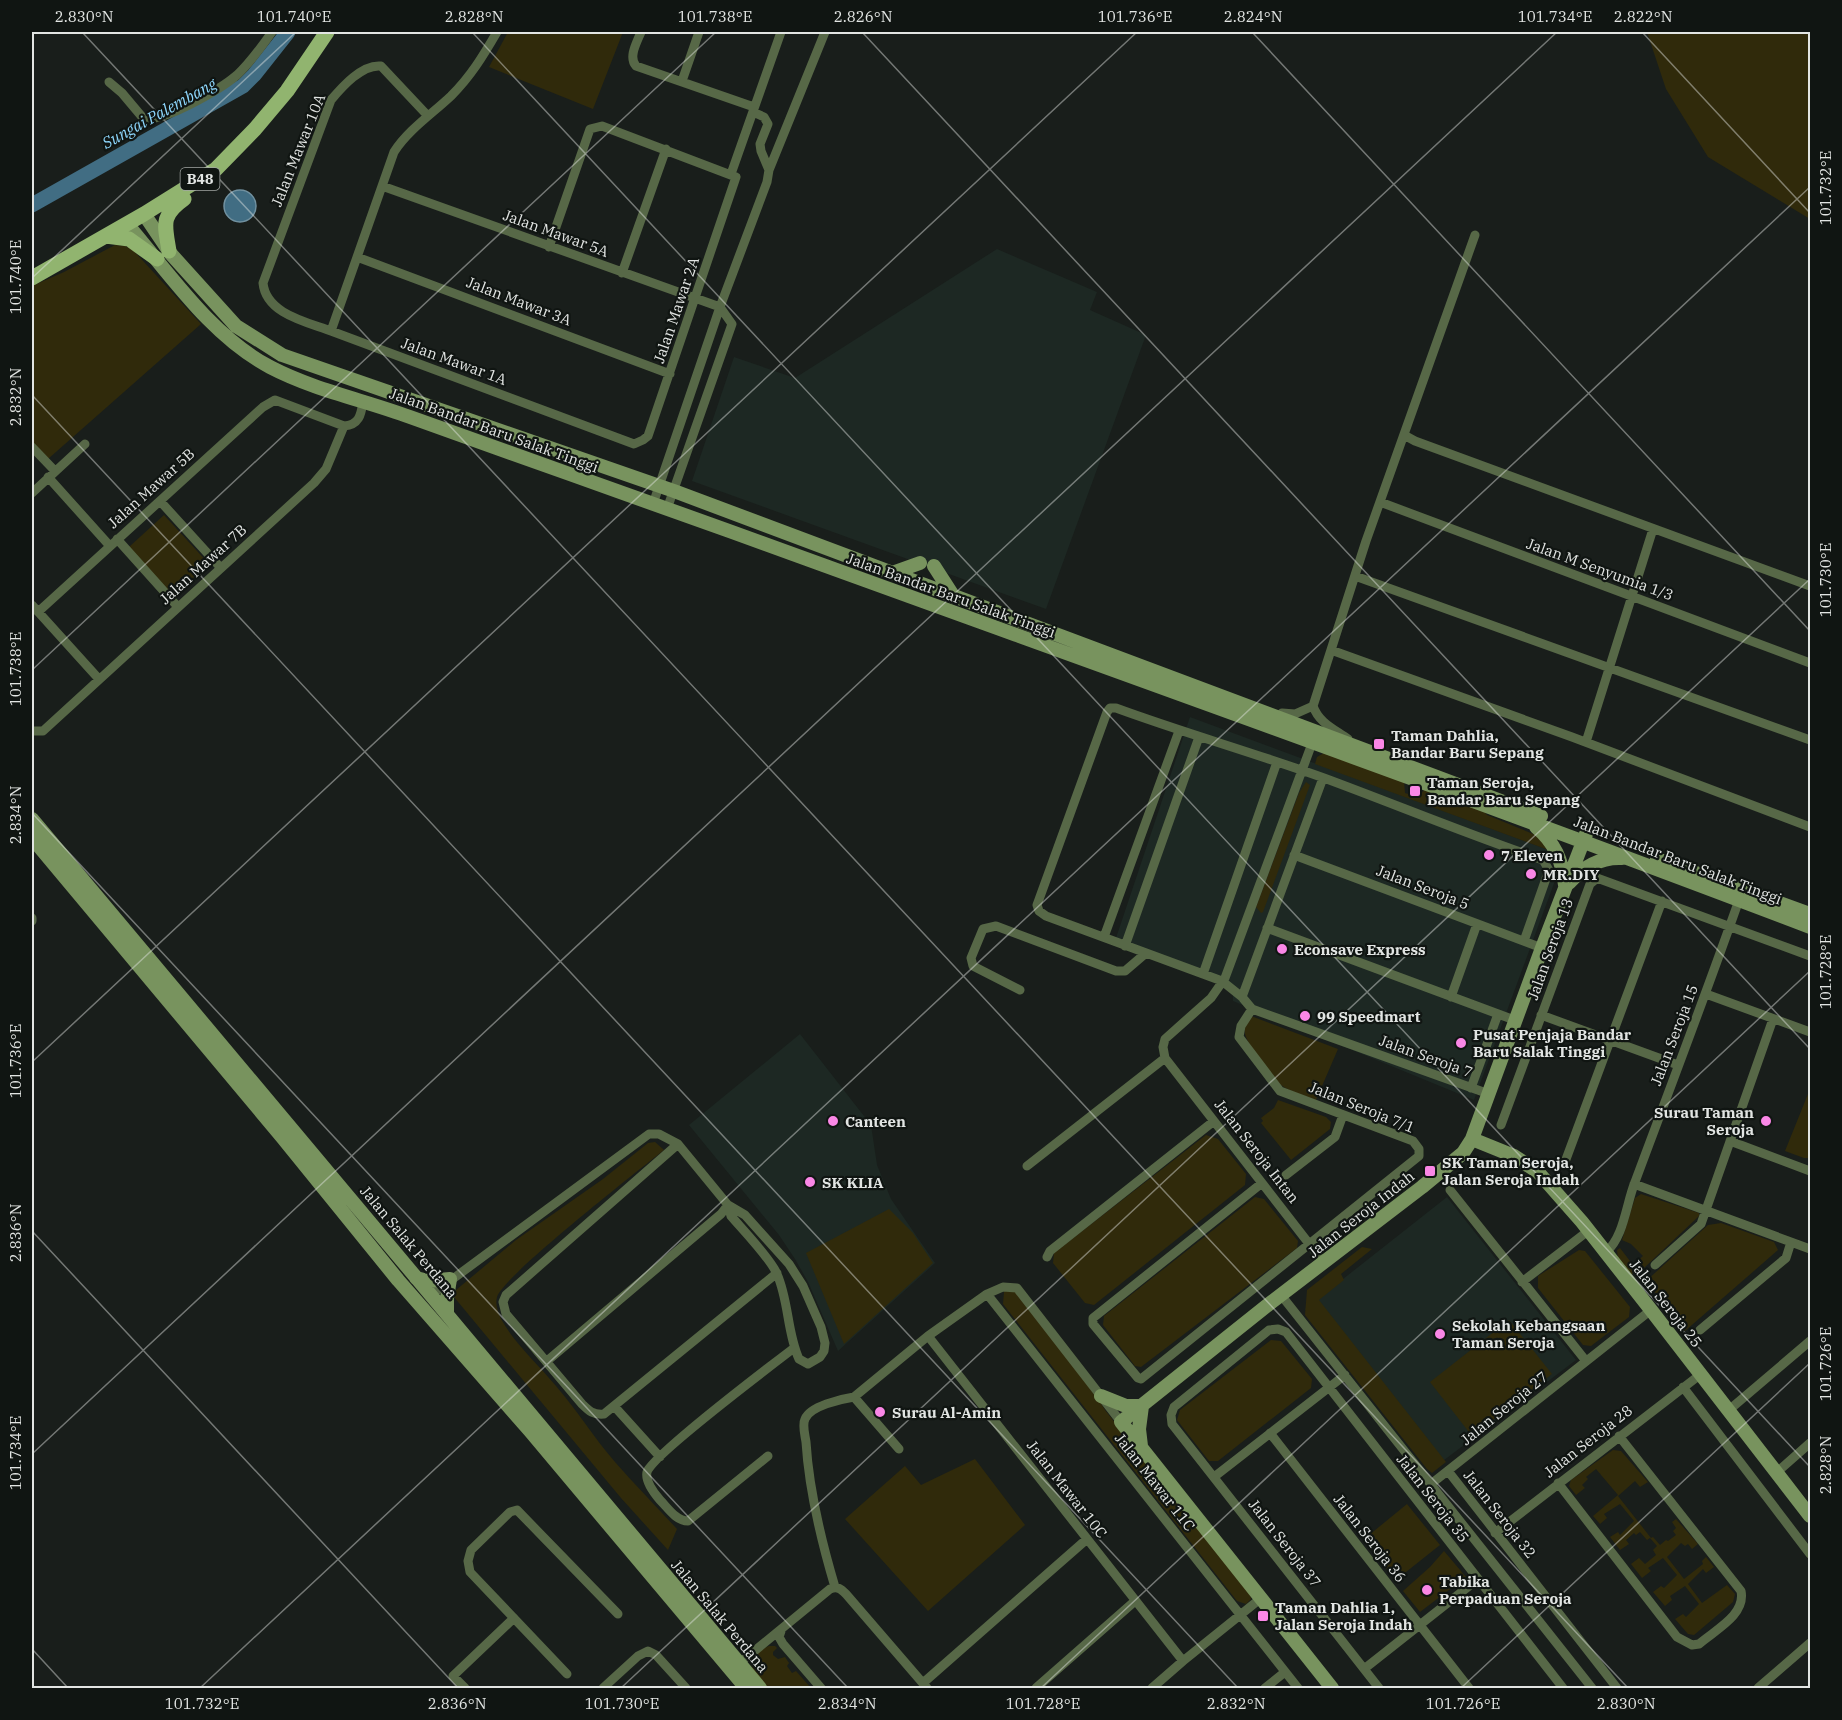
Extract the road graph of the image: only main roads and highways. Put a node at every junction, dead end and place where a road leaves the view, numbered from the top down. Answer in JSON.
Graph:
{"nodes":[{"id":1,"x":326,"y":32,"type":"edge"},
{"id":2,"x":255,"y":129,"type":"junction"},
{"id":3,"x":106,"y":236,"type":"junction"},
{"id":4,"x":32,"y":278,"type":"edge"}],
"edges":[{"from":1,"to":2,"type":"main road","number":"B48"},
{"from":2,"to":3,"type":"main road","number":"B48"},
{"from":2,"to":3,"type":"main road"},
{"from":3,"to":4,"type":"main road","number":"B48"}]}
